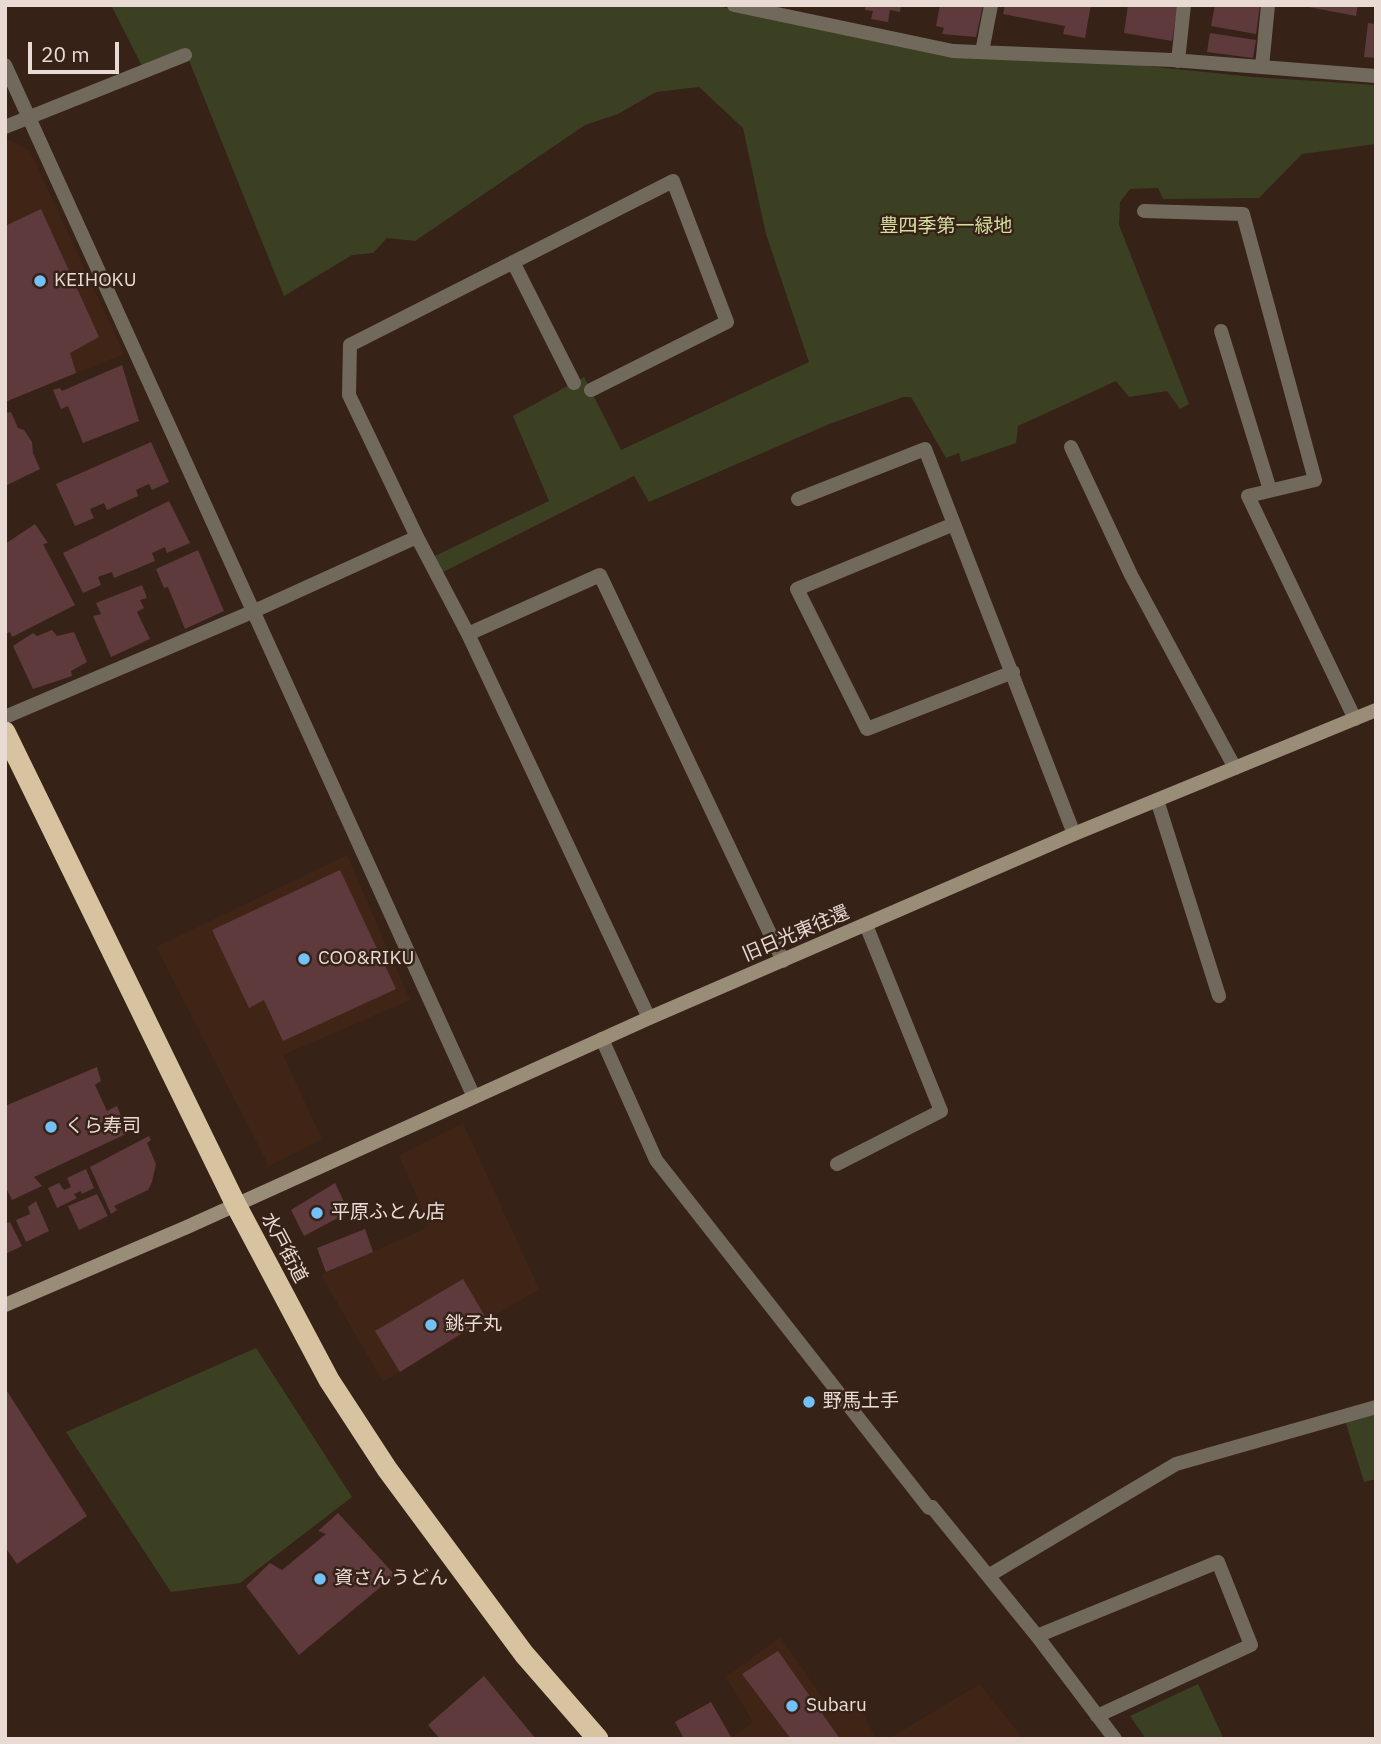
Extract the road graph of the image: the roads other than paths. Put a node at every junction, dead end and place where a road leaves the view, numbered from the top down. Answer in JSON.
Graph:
{"nodes":[{"id":1,"x":734,"y":5,"type":"edge"},
{"id":2,"x":991,"y":5,"type":"edge"},
{"id":3,"x":1184,"y":5,"type":"edge"},
{"id":4,"x":1268,"y":5,"type":"edge"},
{"id":5,"x":796,"y":13,"type":"edge"},
{"id":6,"x":982,"y":52,"type":"junction"},
{"id":7,"x":185,"y":55,"type":"dead end"},
{"id":8,"x":1178,"y":61,"type":"junction"},
{"id":9,"x":5,"y":65,"type":"edge"},
{"id":10,"x":1262,"y":67,"type":"junction"},
{"id":11,"x":1376,"y":76,"type":"edge"},
{"id":12,"x":29,"y":117,"type":"junction"},
{"id":13,"x":5,"y":127,"type":"edge"},
{"id":14,"x":1143,"y":211,"type":"dead end"},
{"id":15,"x":513,"y":262,"type":"junction"},
{"id":16,"x":1221,"y":331,"type":"dead end"},
{"id":17,"x":574,"y":383,"type":"dead end"},
{"id":18,"x":591,"y":390,"type":"dead end"},
{"id":19,"x":1071,"y":447,"type":"dead end"},
{"id":20,"x":1270,"y":490,"type":"junction"},
{"id":21,"x":797,"y":499,"type":"dead end"},
{"id":22,"x":954,"y":524,"type":"junction"},
{"id":23,"x":416,"y":537,"type":"junction"},
{"id":24,"x":252,"y":612,"type":"junction"},
{"id":25,"x":468,"y":634,"type":"junction"},
{"id":26,"x":1013,"y":672,"type":"junction"},
{"id":27,"x":1376,"y":710,"type":"edge"},
{"id":28,"x":5,"y":717,"type":"edge"},
{"id":29,"x":1355,"y":719,"type":"junction"},
{"id":30,"x":5,"y":732,"type":"edge"},
{"id":31,"x":1235,"y":768,"type":"junction"},
{"id":32,"x":1157,"y":800,"type":"junction"},
{"id":33,"x":1074,"y":834,"type":"junction"},
{"id":34,"x":866,"y":925,"type":"junction"},
{"id":35,"x":783,"y":961,"type":"junction"},
{"id":36,"x":1219,"y":996,"type":"dead end"},
{"id":37,"x":649,"y":1018,"type":"junction"},
{"id":38,"x":602,"y":1039,"type":"junction"},
{"id":39,"x":474,"y":1097,"type":"junction"},
{"id":40,"x":837,"y":1164,"type":"dead end"},
{"id":41,"x":236,"y":1205,"type":"junction"},
{"id":42,"x":5,"y":1306,"type":"edge"},
{"id":43,"x":1376,"y":1407,"type":"edge"},
{"id":44,"x":988,"y":1576,"type":"junction"},
{"id":45,"x":1037,"y":1636,"type":"junction"},
{"id":46,"x":1097,"y":1716,"type":"junction"},
{"id":47,"x":598,"y":1739,"type":"edge"},
{"id":48,"x":1115,"y":1739,"type":"edge"}],
"edges":[{"from":1,"to":5,"type":"street"},
{"from":2,"to":6,"type":"street"},
{"from":3,"to":8,"type":"street"},
{"from":4,"to":10,"type":"street"},
{"from":5,"to":6,"type":"street"},
{"from":6,"to":8,"type":"street"},
{"from":7,"to":12,"type":"street"},
{"from":8,"to":10,"type":"street"},
{"from":9,"to":12,"type":"street"},
{"from":10,"to":11,"type":"street"},
{"from":12,"to":13,"type":"street"},
{"from":12,"to":24,"type":"street"},
{"from":14,"to":20,"type":"street"},
{"from":15,"to":17,"type":"street"},
{"from":15,"to":18,"type":"street"},
{"from":15,"to":23,"type":"street"},
{"from":16,"to":20,"type":"street"},
{"from":19,"to":31,"type":"street"},
{"from":20,"to":29,"type":"street"},
{"from":21,"to":22,"type":"street"},
{"from":22,"to":26,"type":"street"},
{"from":22,"to":26,"type":"street"},
{"from":23,"to":24,"type":"street"},
{"from":23,"to":25,"type":"street"},
{"from":24,"to":28,"type":"street"},
{"from":24,"to":39,"type":"street"},
{"from":25,"to":35,"type":"street"},
{"from":25,"to":37,"type":"street"},
{"from":26,"to":33,"type":"street"},
{"from":27,"to":29,"type":"street","name":"旧日光東往還"},
{"from":29,"to":31,"type":"street","name":"旧日光東往還"},
{"from":30,"to":41,"type":"highway","name":"水戸街道"},
{"from":31,"to":32,"type":"street","name":"旧日光東往還"},
{"from":32,"to":33,"type":"street","name":"旧日光東往還"},
{"from":32,"to":36,"type":"street"},
{"from":33,"to":34,"type":"street","name":"旧日光東往還"},
{"from":34,"to":35,"type":"street","name":"旧日光東往還"},
{"from":34,"to":40,"type":"street"},
{"from":35,"to":37,"type":"street","name":"旧日光東往還"},
{"from":37,"to":38,"type":"street","name":"旧日光東往還"},
{"from":38,"to":39,"type":"street","name":"旧日光東往還"},
{"from":38,"to":44,"type":"street"},
{"from":39,"to":41,"type":"street","name":"旧日光東往還"},
{"from":41,"to":42,"type":"street","name":"旧日光東往還"},
{"from":41,"to":47,"type":"highway","name":"水戸街道"},
{"from":43,"to":44,"type":"street"},
{"from":44,"to":45,"type":"street"},
{"from":45,"to":46,"type":"street"},
{"from":45,"to":46,"type":"street"},
{"from":46,"to":48,"type":"street"}]}
